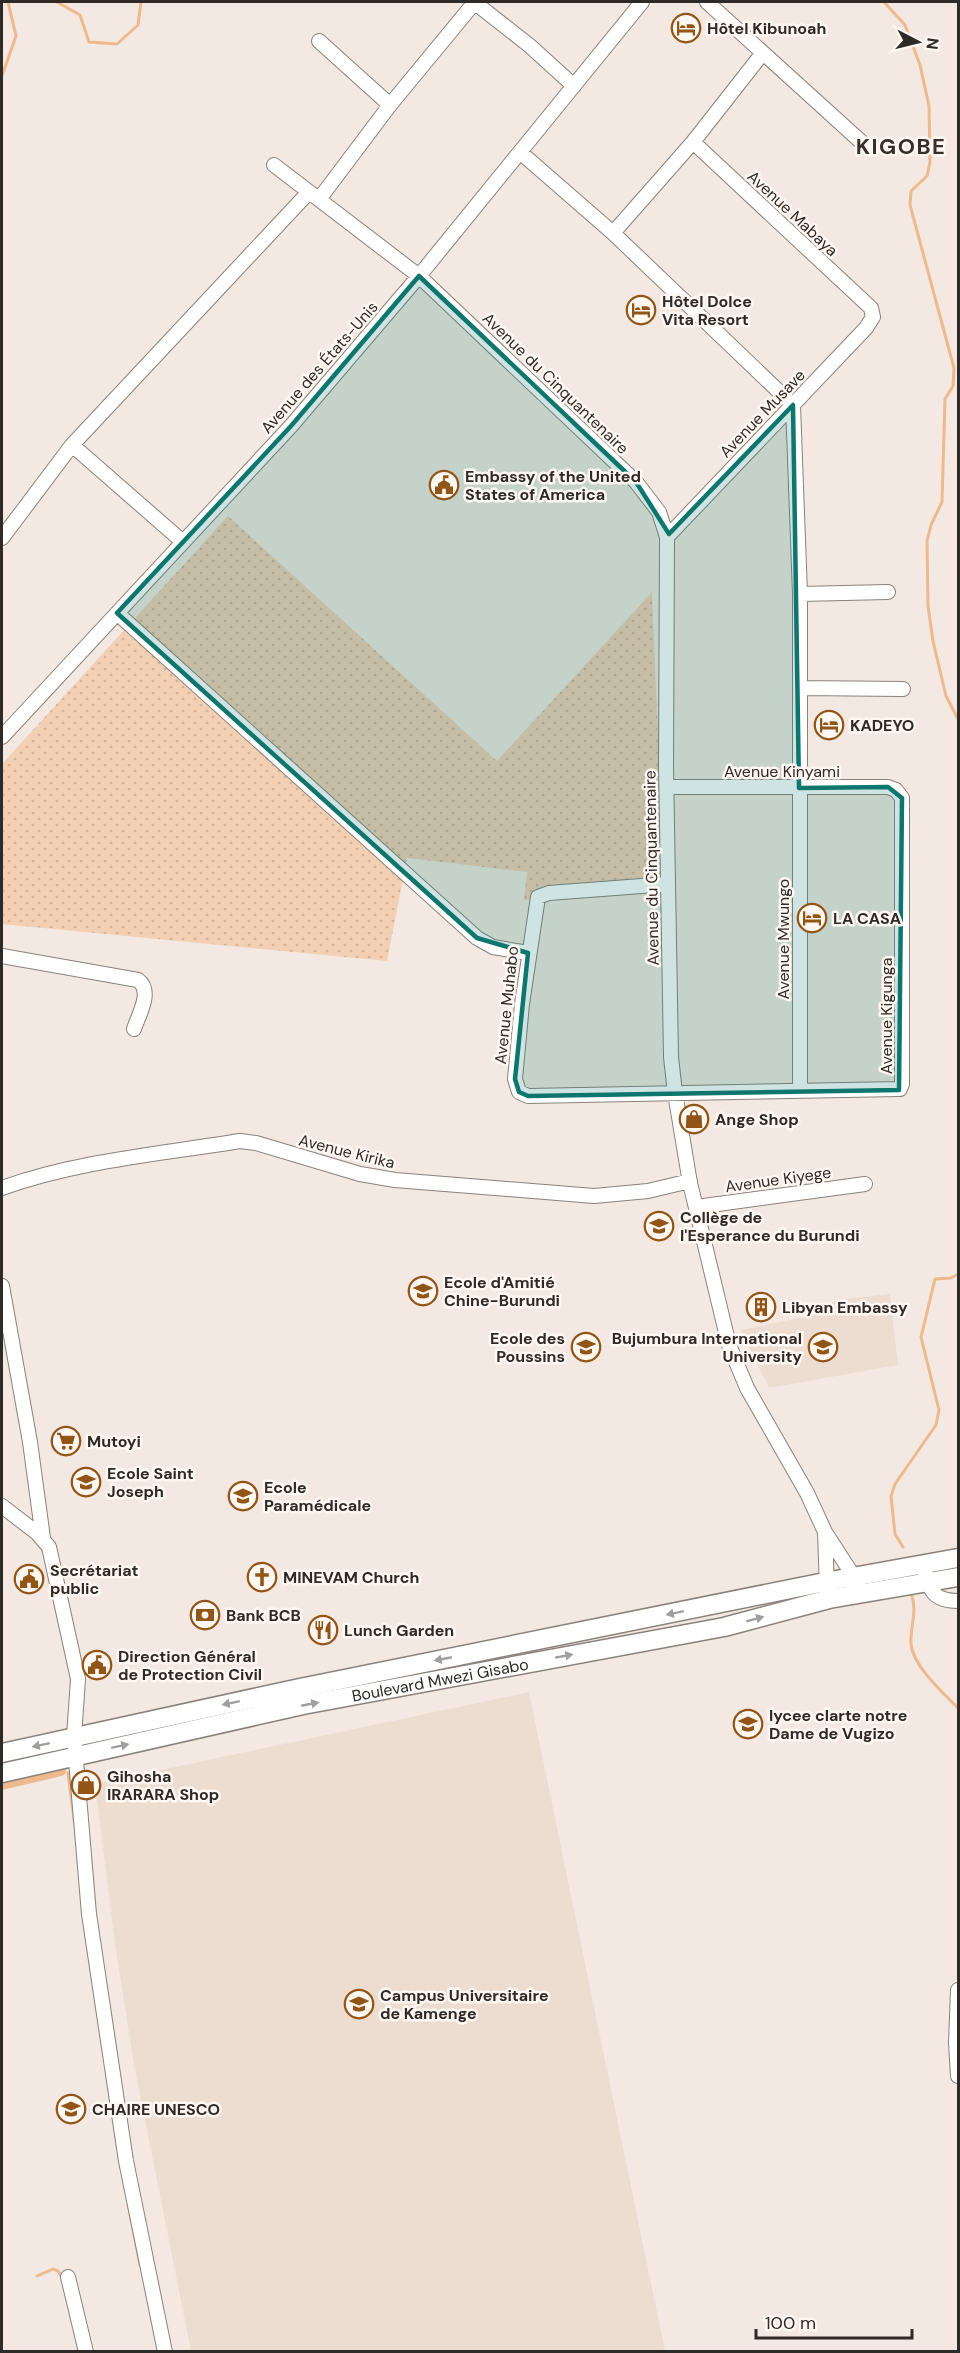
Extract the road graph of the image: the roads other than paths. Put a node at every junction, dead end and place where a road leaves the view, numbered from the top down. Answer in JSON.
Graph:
{"nodes":[{"id":1,"x":474,"y":2,"type":"edge"},
{"id":2,"x":642,"y":2,"type":"edge"},
{"id":3,"x":706,"y":2,"type":"edge"},
{"id":4,"x":319,"y":41,"type":"dead end"},
{"id":5,"x":762,"y":54,"type":"junction"},
{"id":6,"x":574,"y":86,"type":"junction"},
{"id":7,"x":390,"y":105,"type":"junction"},
{"id":8,"x":693,"y":142,"type":"junction"},
{"id":9,"x":868,"y":148,"type":"dead end"},
{"id":10,"x":520,"y":152,"type":"junction"},
{"id":11,"x":274,"y":165,"type":"dead end"},
{"id":12,"x":315,"y":195,"type":"junction"},
{"id":13,"x":613,"y":233,"type":"junction"},
{"id":14,"x":420,"y":276,"type":"junction"},
{"id":15,"x":871,"y":308,"type":"joint"},
{"id":16,"x":793,"y":405,"type":"junction"},
{"id":17,"x":72,"y":445,"type":"junction"},
{"id":18,"x":667,"y":537,"type":"junction"},
{"id":19,"x":2,"y":538,"type":"edge"},
{"id":20,"x":183,"y":542,"type":"junction"},
{"id":21,"x":888,"y":592,"type":"dead end"},
{"id":22,"x":800,"y":594,"type":"junction"},
{"id":23,"x":117,"y":613,"type":"junction"},
{"id":24,"x":800,"y":688,"type":"junction"},
{"id":25,"x":903,"y":688,"type":"dead end"},
{"id":26,"x":2,"y":737,"type":"edge"},
{"id":27,"x":667,"y":787,"type":"junction"},
{"id":28,"x":799,"y":788,"type":"junction"},
{"id":29,"x":896,"y":790,"type":"joint"},
{"id":30,"x":668,"y":884,"type":"junction"},
{"id":31,"x":528,"y":953,"type":"junction"},
{"id":32,"x":2,"y":956,"type":"edge"},
{"id":33,"x":134,"y":1029,"type":"dead end"},
{"id":34,"x":800,"y":1091,"type":"junction"},
{"id":35,"x":675,"y":1092,"type":"junction"},
{"id":36,"x":690,"y":1181,"type":"junction"},
{"id":37,"x":865,"y":1184,"type":"dead end"},
{"id":38,"x":2,"y":1188,"type":"edge"},
{"id":39,"x":696,"y":1207,"type":"junction"},
{"id":40,"x":2,"y":1286,"type":"edge"},
{"id":41,"x":2,"y":1506,"type":"edge"},
{"id":42,"x":825,"y":1532,"type":"junction"},
{"id":43,"x":43,"y":1538,"type":"junction"},
{"id":44,"x":958,"y":1557,"type":"edge"},
{"id":45,"x":919,"y":1565,"type":"junction"},
{"id":46,"x":958,"y":1577,"type":"edge"},
{"id":47,"x":878,"y":1582,"type":"junction"},
{"id":48,"x":921,"y":1584,"type":"junction"},
{"id":49,"x":856,"y":1585,"type":"junction"},
{"id":50,"x":827,"y":1590,"type":"junction"},
{"id":51,"x":958,"y":1601,"type":"edge"},
{"id":52,"x":486,"y":1650,"type":"junction"},
{"id":53,"x":489,"y":1670,"type":"junction"},
{"id":54,"x":75,"y":1746,"type":"junction"},
{"id":55,"x":2,"y":1753,"type":"edge"},
{"id":56,"x":2,"y":1773,"type":"edge"},
{"id":57,"x":958,"y":1990,"type":"edge"},
{"id":58,"x":958,"y":2076,"type":"edge"},
{"id":59,"x":68,"y":2277,"type":"dead end"},
{"id":60,"x":86,"y":2352,"type":"edge"},
{"id":61,"x":165,"y":2352,"type":"edge"}],
"edges":[{"from":1,"to":6,"type":"street"},
{"from":1,"to":7,"type":"street"},
{"from":2,"to":6,"type":"street","name":"Avenue des États-Unis"},
{"from":3,"to":5,"type":"street"},
{"from":4,"to":7,"type":"street"},
{"from":5,"to":8,"type":"street"},
{"from":5,"to":9,"type":"street"},
{"from":6,"to":10,"type":"street","name":"Avenue des États-Unis"},
{"from":7,"to":12,"type":"street"},
{"from":8,"to":13,"type":"street"},
{"from":8,"to":15,"type":"street","name":"Avenue Mabaya"},
{"from":10,"to":13,"type":"street"},
{"from":10,"to":14,"type":"street","name":"Avenue des États-Unis"},
{"from":11,"to":12,"type":"street","name":"Avenue du Cinquantenaire"},
{"from":12,"to":14,"type":"street","name":"Avenue du Cinquantenaire"},
{"from":12,"to":17,"type":"street"},
{"from":13,"to":16,"type":"street"},
{"from":14,"to":18,"type":"street","name":"Avenue du Cinquantenaire"},
{"from":14,"to":20,"type":"street","name":"Avenue des États-Unis"},
{"from":15,"to":16,"type":"street","name":"Avenue Musave"},
{"from":16,"to":18,"type":"street","name":"Avenue Musave"},
{"from":16,"to":22,"type":"street","name":"Avenue Mwungo"},
{"from":17,"to":19,"type":"street"},
{"from":17,"to":20,"type":"street"},
{"from":18,"to":27,"type":"street","name":"Avenue du Cinquantenaire"},
{"from":20,"to":23,"type":"street","name":"Avenue des États-Unis"},
{"from":21,"to":22,"type":"street"},
{"from":22,"to":24,"type":"street","name":"Avenue Mwungo"},
{"from":23,"to":26,"type":"street","name":"Avenue des États-Unis"},
{"from":23,"to":31,"type":"street"},
{"from":24,"to":25,"type":"street"},
{"from":24,"to":28,"type":"street","name":"Avenue Mwungo"},
{"from":27,"to":28,"type":"street","name":"Avenue Kinyami"},
{"from":27,"to":30,"type":"street","name":"Avenue du Cinquantenaire"},
{"from":28,"to":29,"type":"street","name":"Avenue Kinyami"},
{"from":28,"to":34,"type":"street","name":"Avenue Mwungo"},
{"from":29,"to":34,"type":"street","name":"Avenue Kigunga"},
{"from":30,"to":31,"type":"street","name":"Avenue Muhabo"},
{"from":30,"to":35,"type":"street","name":"Avenue du Cinquantenaire"},
{"from":31,"to":35,"type":"street","name":"Avenue Muhabo"},
{"from":32,"to":33,"type":"street"},
{"from":34,"to":35,"type":"street","name":"Avenue Kigunga"},
{"from":35,"to":36,"type":"street","name":"Avenue du Cinquantenaire"},
{"from":36,"to":38,"type":"street","name":"Avenue Kirika"},
{"from":36,"to":39,"type":"street","name":"Avenue du Cinquantenaire"},
{"from":37,"to":39,"type":"street","name":"Avenue Kiyege"},
{"from":39,"to":42,"type":"street","name":"Avenue du Cinquantenaire"},
{"from":40,"to":43,"type":"street"},
{"from":41,"to":43,"type":"street"},
{"from":42,"to":49,"type":"street","name":"Avenue du Cinquantenaire"},
{"from":42,"to":50,"type":"street"},
{"from":43,"to":54,"type":"street"},
{"from":44,"to":45,"type":"main road"},
{"from":45,"to":47,"type":"main road"},
{"from":45,"to":48,"type":"street"},
{"from":46,"to":48,"type":"main road"},
{"from":47,"to":48,"type":"main road"},
{"from":47,"to":49,"type":"main road","name":"Boulevard Mwezi Gisabo"},
{"from":48,"to":51,"type":"street"},
{"from":49,"to":50,"type":"main road","name":"Boulevard Mwezi Gisabo"},
{"from":50,"to":52,"type":"main road","name":"Boulevard Mwezi Gisabo","one_way":true},
{"from":53,"to":50,"type":"main road","name":"Boulevard Mwezi Gisabo","one_way":true},
{"from":52,"to":53,"type":"main road"},
{"from":52,"to":54,"type":"main road","name":"Boulevard Mwezi Gisabo","one_way":true},
{"from":54,"to":53,"type":"main road","name":"Boulevard Mwezi Gisabo","one_way":true},
{"from":54,"to":55,"type":"main road","name":"Boulevard Mwezi Gisabo","one_way":true},
{"from":54,"to":56,"type":"main road","name":"Boulevard Mwezi Gisabo"},
{"from":54,"to":61,"type":"street"},
{"from":57,"to":58,"type":"street"},
{"from":59,"to":60,"type":"street"}]}
